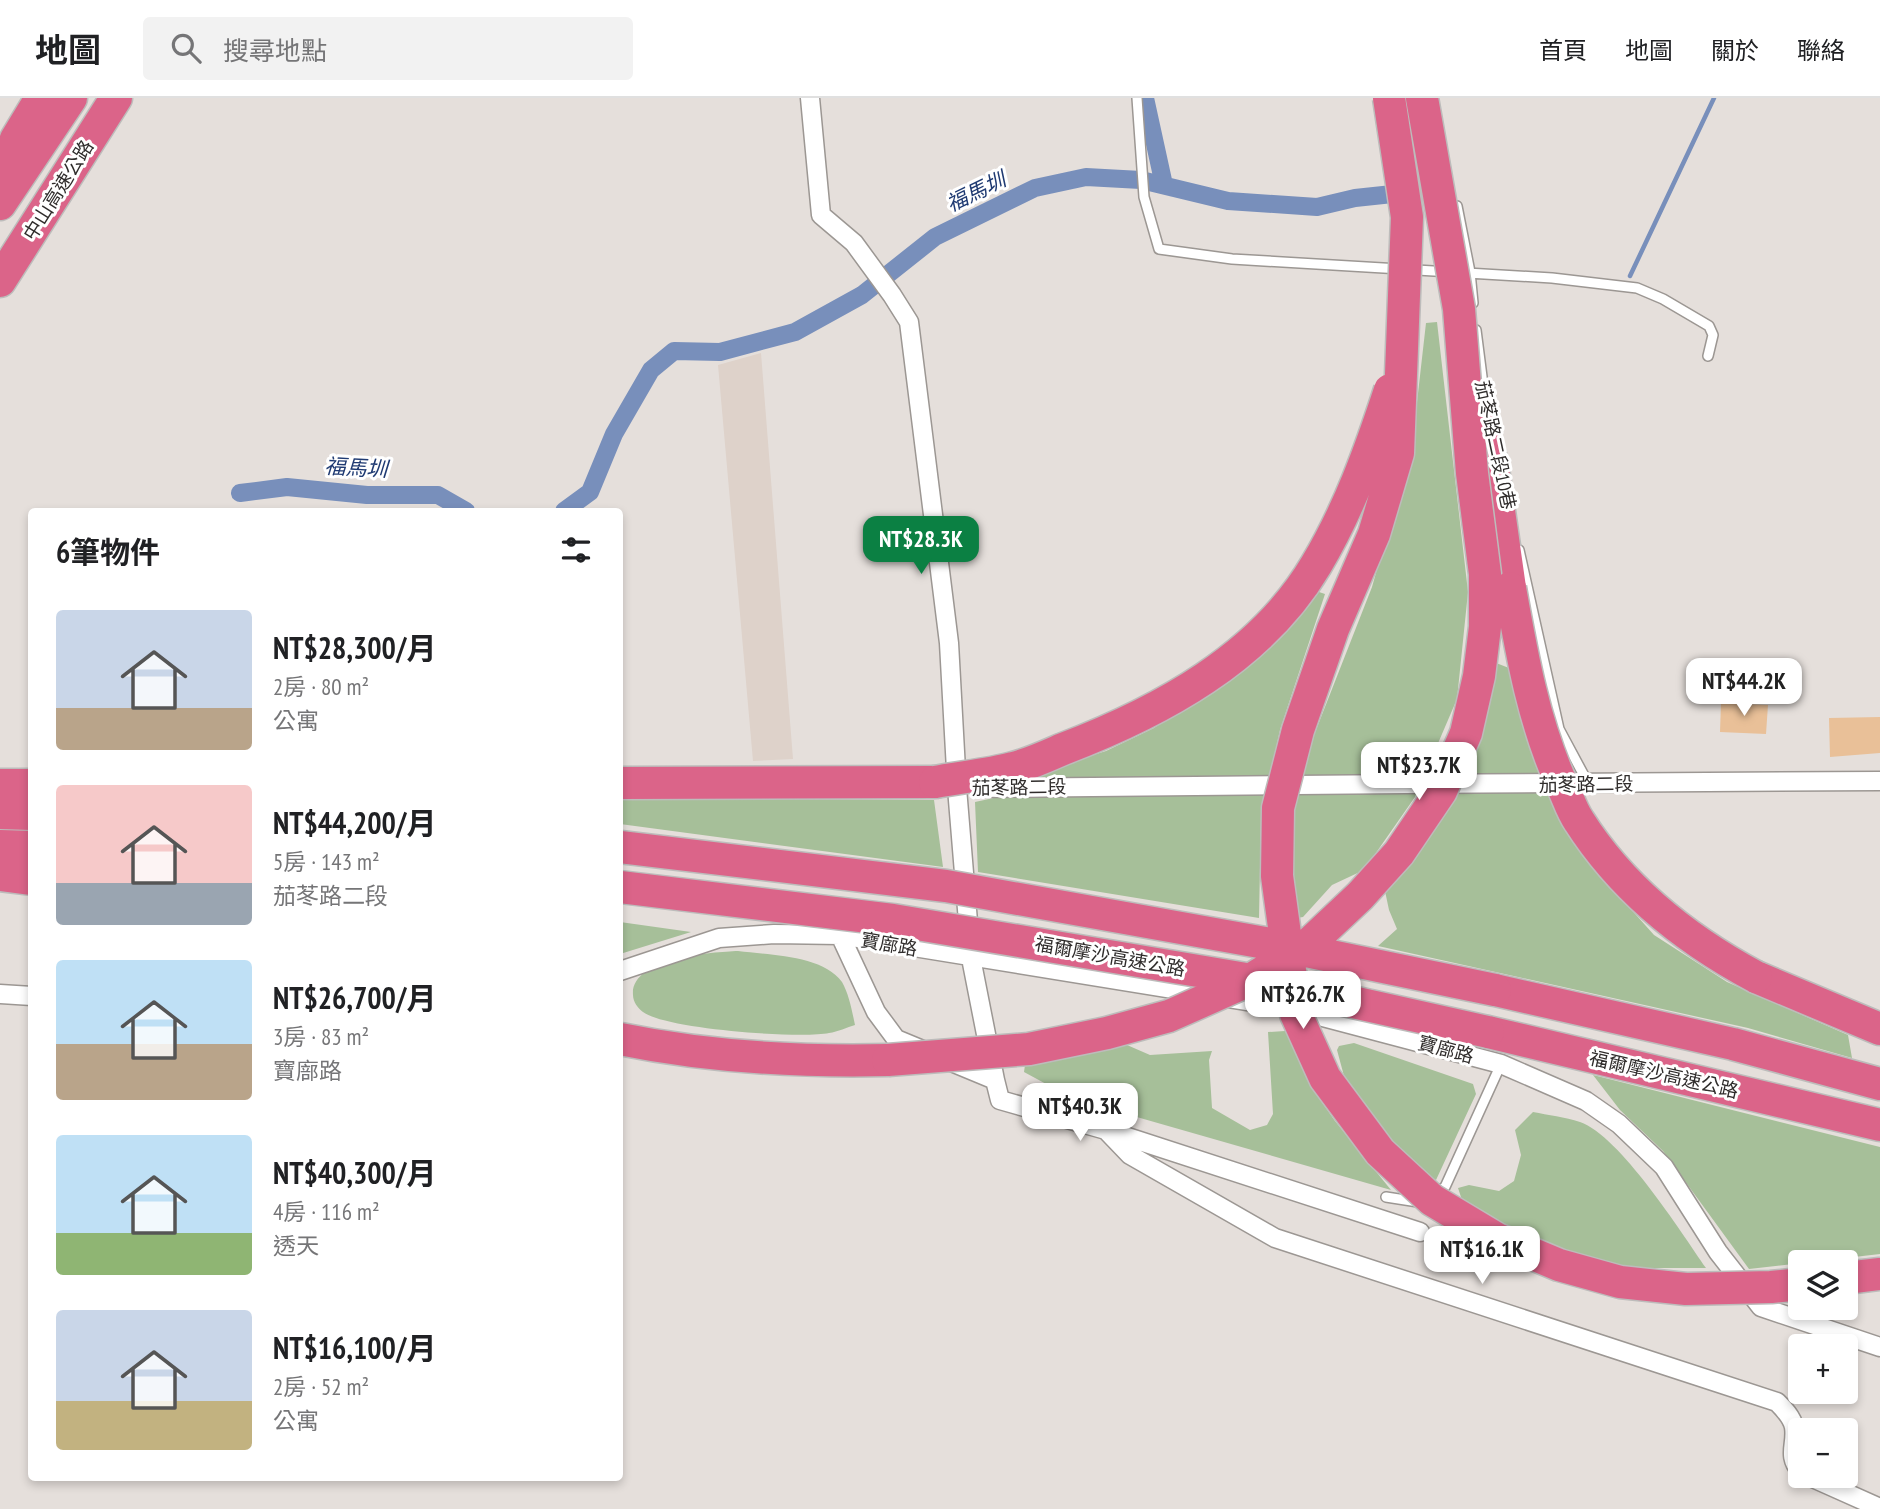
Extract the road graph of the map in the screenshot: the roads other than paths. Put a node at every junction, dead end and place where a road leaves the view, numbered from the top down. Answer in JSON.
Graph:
{"nodes":[{"id":1,"x":41,"y":98,"type":"edge"},
{"id":2,"x":71,"y":98,"type":"edge"},
{"id":3,"x":116,"y":98,"type":"edge"},
{"id":4,"x":810,"y":98,"type":"edge"},
{"id":5,"x":1137,"y":98,"type":"edge"},
{"id":6,"x":1389,"y":98,"type":"edge"},
{"id":7,"x":1422,"y":98,"type":"edge"},
{"id":8,"x":0,"y":180,"type":"edge"},
{"id":9,"x":1454,"y":192,"type":"dead end"},
{"id":10,"x":0,"y":204,"type":"edge"},
{"id":11,"x":1470,"y":272,"type":"junction"},
{"id":12,"x":0,"y":281,"type":"edge"},
{"id":13,"x":1474,"y":310,"type":"dead end"},
{"id":14,"x":1475,"y":323,"type":"dead end"},
{"id":15,"x":1403,"y":348,"type":"junction"},
{"id":16,"x":1708,"y":356,"type":"dead end"},
{"id":17,"x":1466,"y":377,"type":"junction"},
{"id":18,"x":1488,"y":412,"type":"dead end"},
{"id":19,"x":1491,"y":426,"type":"dead end"},
{"id":20,"x":1509,"y":505,"type":"dead end"},
{"id":21,"x":1518,"y":544,"type":"dead end"},
{"id":22,"x":1880,"y":781,"type":"edge"},
{"id":23,"x":623,"y":783,"type":"edge"},
{"id":24,"x":1588,"y":783,"type":"junction"},
{"id":25,"x":0,"y":785,"type":"edge"},
{"id":26,"x":28,"y":785,"type":"edge"},
{"id":27,"x":957,"y":788,"type":"junction"},
{"id":28,"x":0,"y":813,"type":"edge"},
{"id":29,"x":28,"y":814,"type":"edge"},
{"id":30,"x":0,"y":846,"type":"edge"},
{"id":31,"x":28,"y":847,"type":"edge"},
{"id":32,"x":623,"y":847,"type":"edge"},
{"id":33,"x":0,"y":875,"type":"edge"},
{"id":34,"x":28,"y":878,"type":"edge"},
{"id":35,"x":623,"y":887,"type":"edge"},
{"id":36,"x":840,"y":935,"type":"junction"},
{"id":37,"x":971,"y":958,"type":"junction"},
{"id":38,"x":623,"y":970,"type":"edge"},
{"id":39,"x":0,"y":994,"type":"edge"},
{"id":40,"x":28,"y":996,"type":"edge"},
{"id":41,"x":1880,"y":1029,"type":"edge"},
{"id":42,"x":623,"y":1040,"type":"edge"},
{"id":43,"x":1501,"y":1064,"type":"junction"},
{"id":44,"x":995,"y":1080,"type":"junction"},
{"id":45,"x":1880,"y":1084,"type":"edge"},
{"id":46,"x":1880,"y":1125,"type":"edge"},
{"id":47,"x":1106,"y":1130,"type":"junction"},
{"id":48,"x":1386,"y":1197,"type":"dead end"},
{"id":49,"x":1420,"y":1232,"type":"dead end"},
{"id":50,"x":1880,"y":1274,"type":"edge"},
{"id":51,"x":1858,"y":1277,"type":"edge"},
{"id":52,"x":1788,"y":1285,"type":"edge"},
{"id":53,"x":1880,"y":1348,"type":"edge"},
{"id":54,"x":1790,"y":1418,"type":"edge"},
{"id":55,"x":1836,"y":1488,"type":"edge"},
{"id":56,"x":1880,"y":1507,"type":"edge"}],
"edges":[{"from":1,"to":8,"type":"highway"},
{"from":2,"to":10,"type":"highway","name":"中山高速公路"},
{"from":3,"to":12,"type":"highway","name":"中山高速公路"},
{"from":4,"to":27,"type":"street"},
{"from":5,"to":11,"type":"lane"},
{"from":6,"to":15,"type":"highway","bridge":true},
{"from":7,"to":17,"type":"highway","bridge":true},
{"from":9,"to":11,"type":"lane"},
{"from":11,"to":13,"type":"lane"},
{"from":11,"to":16,"type":"lane"},
{"from":14,"to":18,"type":"lane","name":"茄苳路二段10巷"},
{"from":15,"to":23,"type":"highway","bridge":true},
{"from":15,"to":52,"type":"highway","bridge":true},
{"from":17,"to":41,"type":"highway","bridge":true},
{"from":17,"to":42,"type":"highway","bridge":true},
{"from":19,"to":20,"type":"lane","name":"茄苳路二段10巷"},
{"from":21,"to":24,"type":"lane"},
{"from":22,"to":24,"type":"street","name":"茄苳路二段"},
{"from":24,"to":27,"type":"street","name":"茄苳路二段"},
{"from":25,"to":26,"type":"highway"},
{"from":27,"to":37,"type":"street"},
{"from":28,"to":29,"type":"highway"},
{"from":30,"to":31,"type":"highway"},
{"from":32,"to":45,"type":"highway","name":"福爾摩沙高速公路","bridge":true},
{"from":33,"to":34,"type":"highway"},
{"from":35,"to":46,"type":"highway","name":"福爾摩沙高速公路","bridge":true},
{"from":36,"to":37,"type":"street","name":"寶廍路"},
{"from":36,"to":38,"type":"street","name":"寶廍路"},
{"from":36,"to":44,"type":"street"},
{"from":37,"to":43,"type":"street","name":"寶廍路"},
{"from":37,"to":44,"type":"street"},
{"from":39,"to":40,"type":"street"},
{"from":43,"to":48,"type":"lane"},
{"from":43,"to":53,"type":"street","name":"寶廍路"},
{"from":44,"to":47,"type":"street"},
{"from":47,"to":49,"type":"street"},
{"from":47,"to":54,"type":"street"},
{"from":50,"to":51,"type":"highway"},
{"from":55,"to":56,"type":"street"}]}
